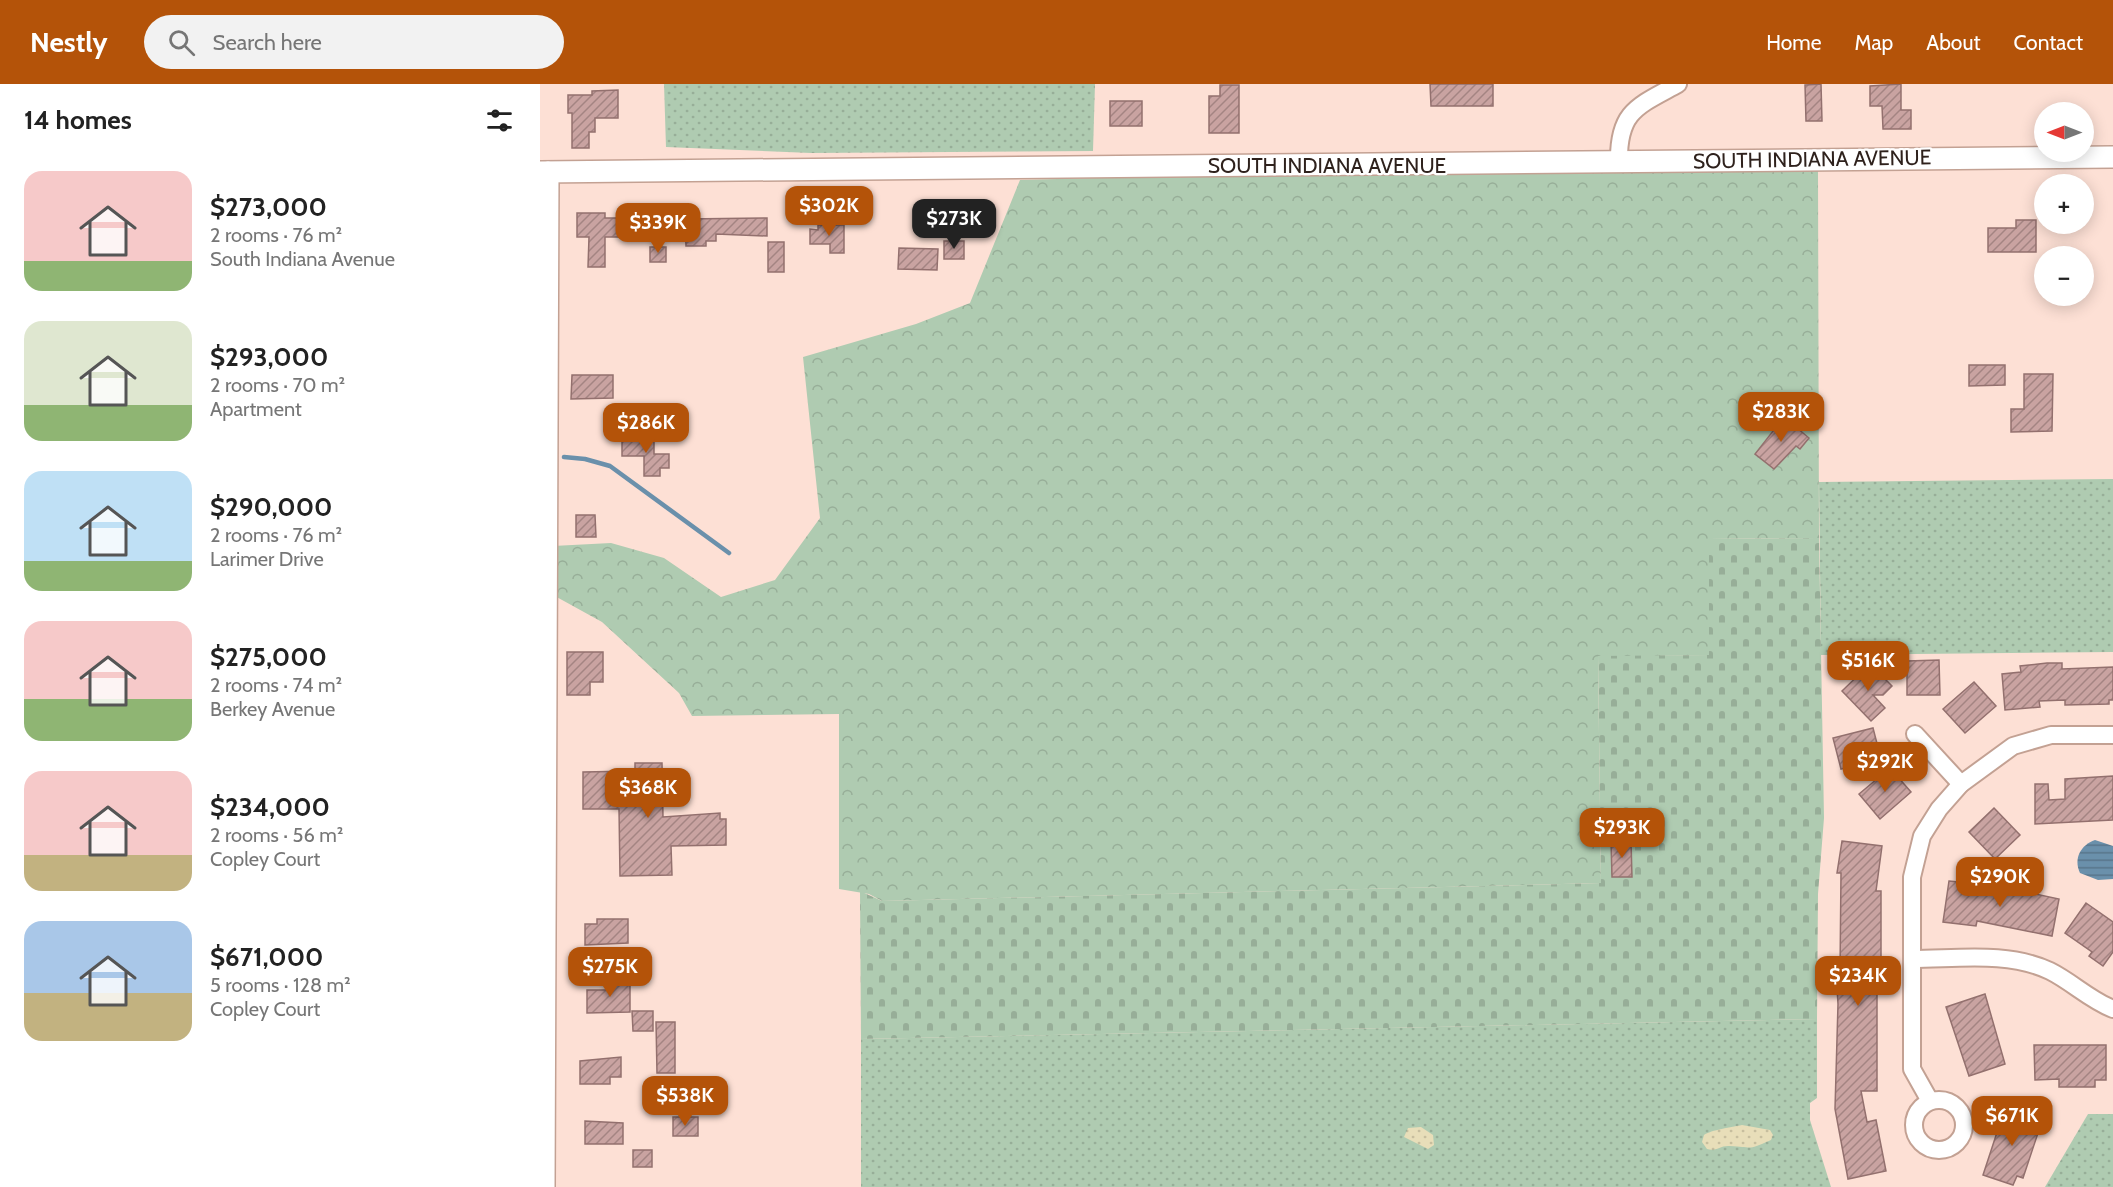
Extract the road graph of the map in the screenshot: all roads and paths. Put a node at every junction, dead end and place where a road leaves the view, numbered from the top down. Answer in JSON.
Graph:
{"nodes":[{"id":1,"x":1678,"y":84,"type":"edge"},
{"id":2,"x":2113,"y":157,"type":"edge"},
{"id":3,"x":1619,"y":162,"type":"junction"},
{"id":4,"x":544,"y":172,"type":"edge"},
{"id":5,"x":1915,"y":734,"type":"dead end"},
{"id":6,"x":2113,"y":735,"type":"edge"},
{"id":7,"x":543,"y":736,"type":"edge"},
{"id":8,"x":1961,"y":784,"type":"junction"},
{"id":9,"x":1912,"y":959,"type":"junction"},
{"id":10,"x":2113,"y":1010,"type":"edge"},
{"id":11,"x":542,"y":1030,"type":"edge"},
{"id":12,"x":1930,"y":1101,"type":"dead end"},
{"id":13,"x":544,"y":1187,"type":"edge"}],
"edges":[{"from":1,"to":3,"type":"street"},
{"from":2,"to":3,"type":"street","name":"SOUTH INDIANA AVENUE"},
{"from":3,"to":4,"type":"street","name":"SOUTH INDIANA AVENUE"},
{"from":4,"to":7,"type":"street"},
{"from":5,"to":8,"type":"street"},
{"from":6,"to":8,"type":"street"},
{"from":7,"to":11,"type":"street"},
{"from":8,"to":9,"type":"street"},
{"from":9,"to":10,"type":"street"},
{"from":9,"to":12,"type":"street"},
{"from":11,"to":13,"type":"street"}]}
